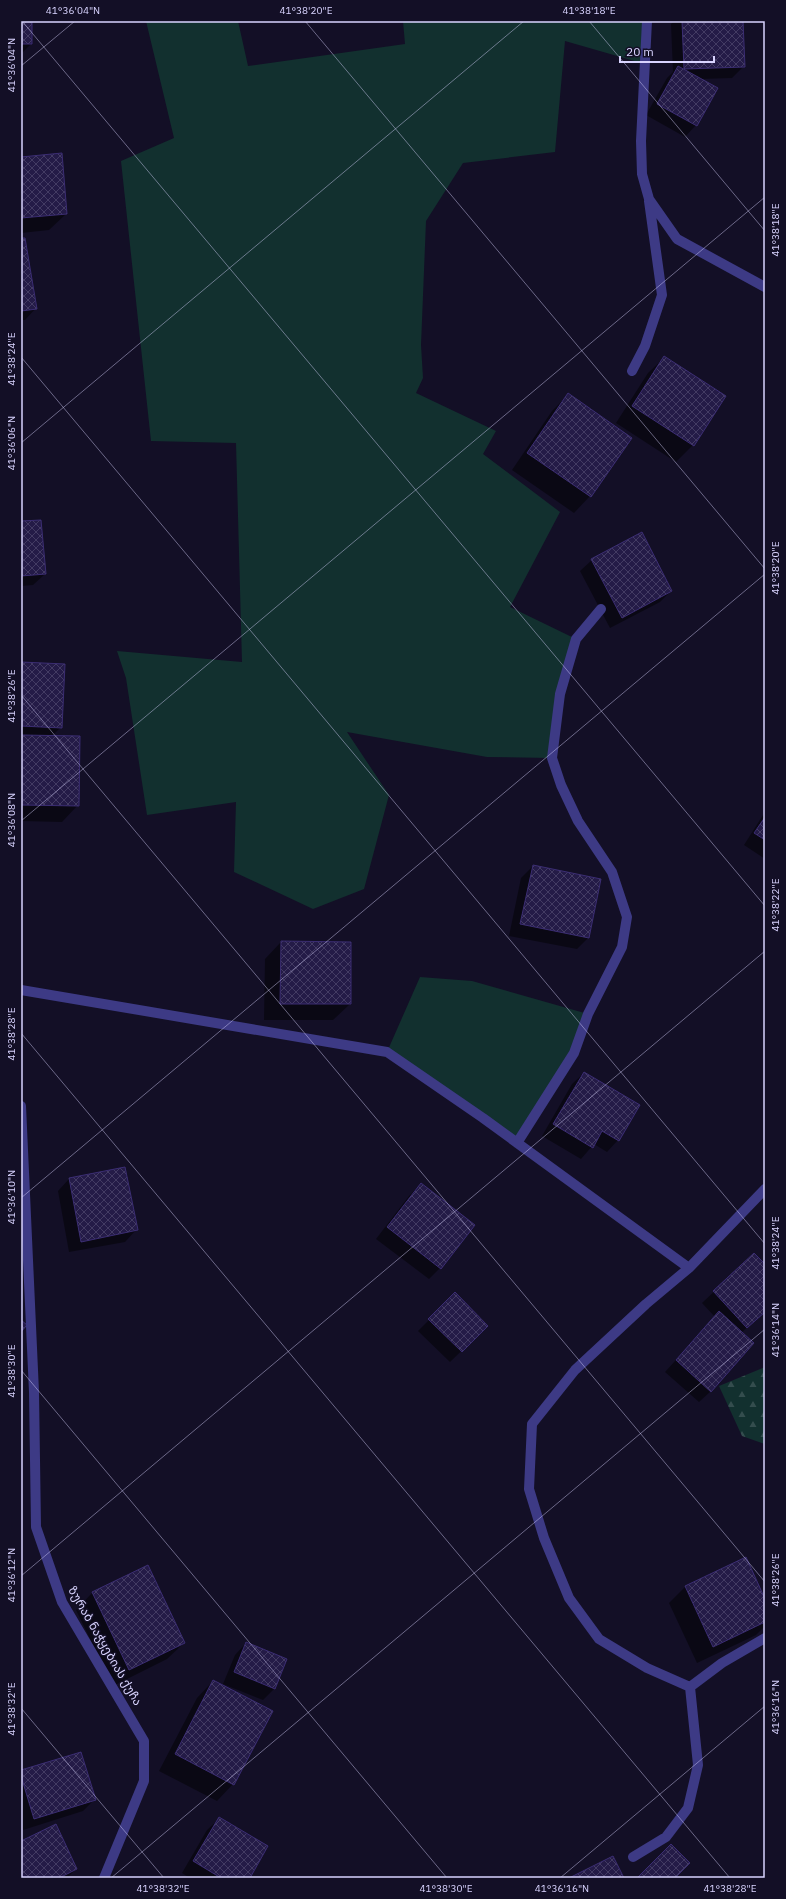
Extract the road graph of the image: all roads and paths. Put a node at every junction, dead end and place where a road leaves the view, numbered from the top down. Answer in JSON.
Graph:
{"nodes":[{"id":1,"x":647,"y":21,"type":"edge"},
{"id":2,"x":649,"y":199,"type":"junction"},
{"id":3,"x":765,"y":287,"type":"edge"},
{"id":4,"x":632,"y":371,"type":"dead end"},
{"id":5,"x":601,"y":609,"type":"dead end"},
{"id":6,"x":21,"y":990,"type":"edge"},
{"id":7,"x":21,"y":1106,"type":"edge"},
{"id":8,"x":517,"y":1143,"type":"junction"},
{"id":9,"x":765,"y":1189,"type":"edge"},
{"id":10,"x":689,"y":1268,"type":"junction"},
{"id":11,"x":765,"y":1638,"type":"edge"},
{"id":12,"x":690,"y":1687,"type":"junction"},
{"id":13,"x":633,"y":1857,"type":"dead end"},
{"id":14,"x":104,"y":1878,"type":"edge"}],
"edges":[{"from":1,"to":2,"type":"street"},
{"from":2,"to":3,"type":"street"},
{"from":2,"to":4,"type":"street"},
{"from":5,"to":8,"type":"street"},
{"from":6,"to":8,"type":"street"},
{"from":7,"to":14,"type":"street","name":"ზურაბ ნაჭყებიას ქუჩა"},
{"from":8,"to":10,"type":"street"},
{"from":9,"to":10,"type":"street"},
{"from":10,"to":12,"type":"street"},
{"from":11,"to":12,"type":"street"},
{"from":12,"to":13,"type":"street"}]}
